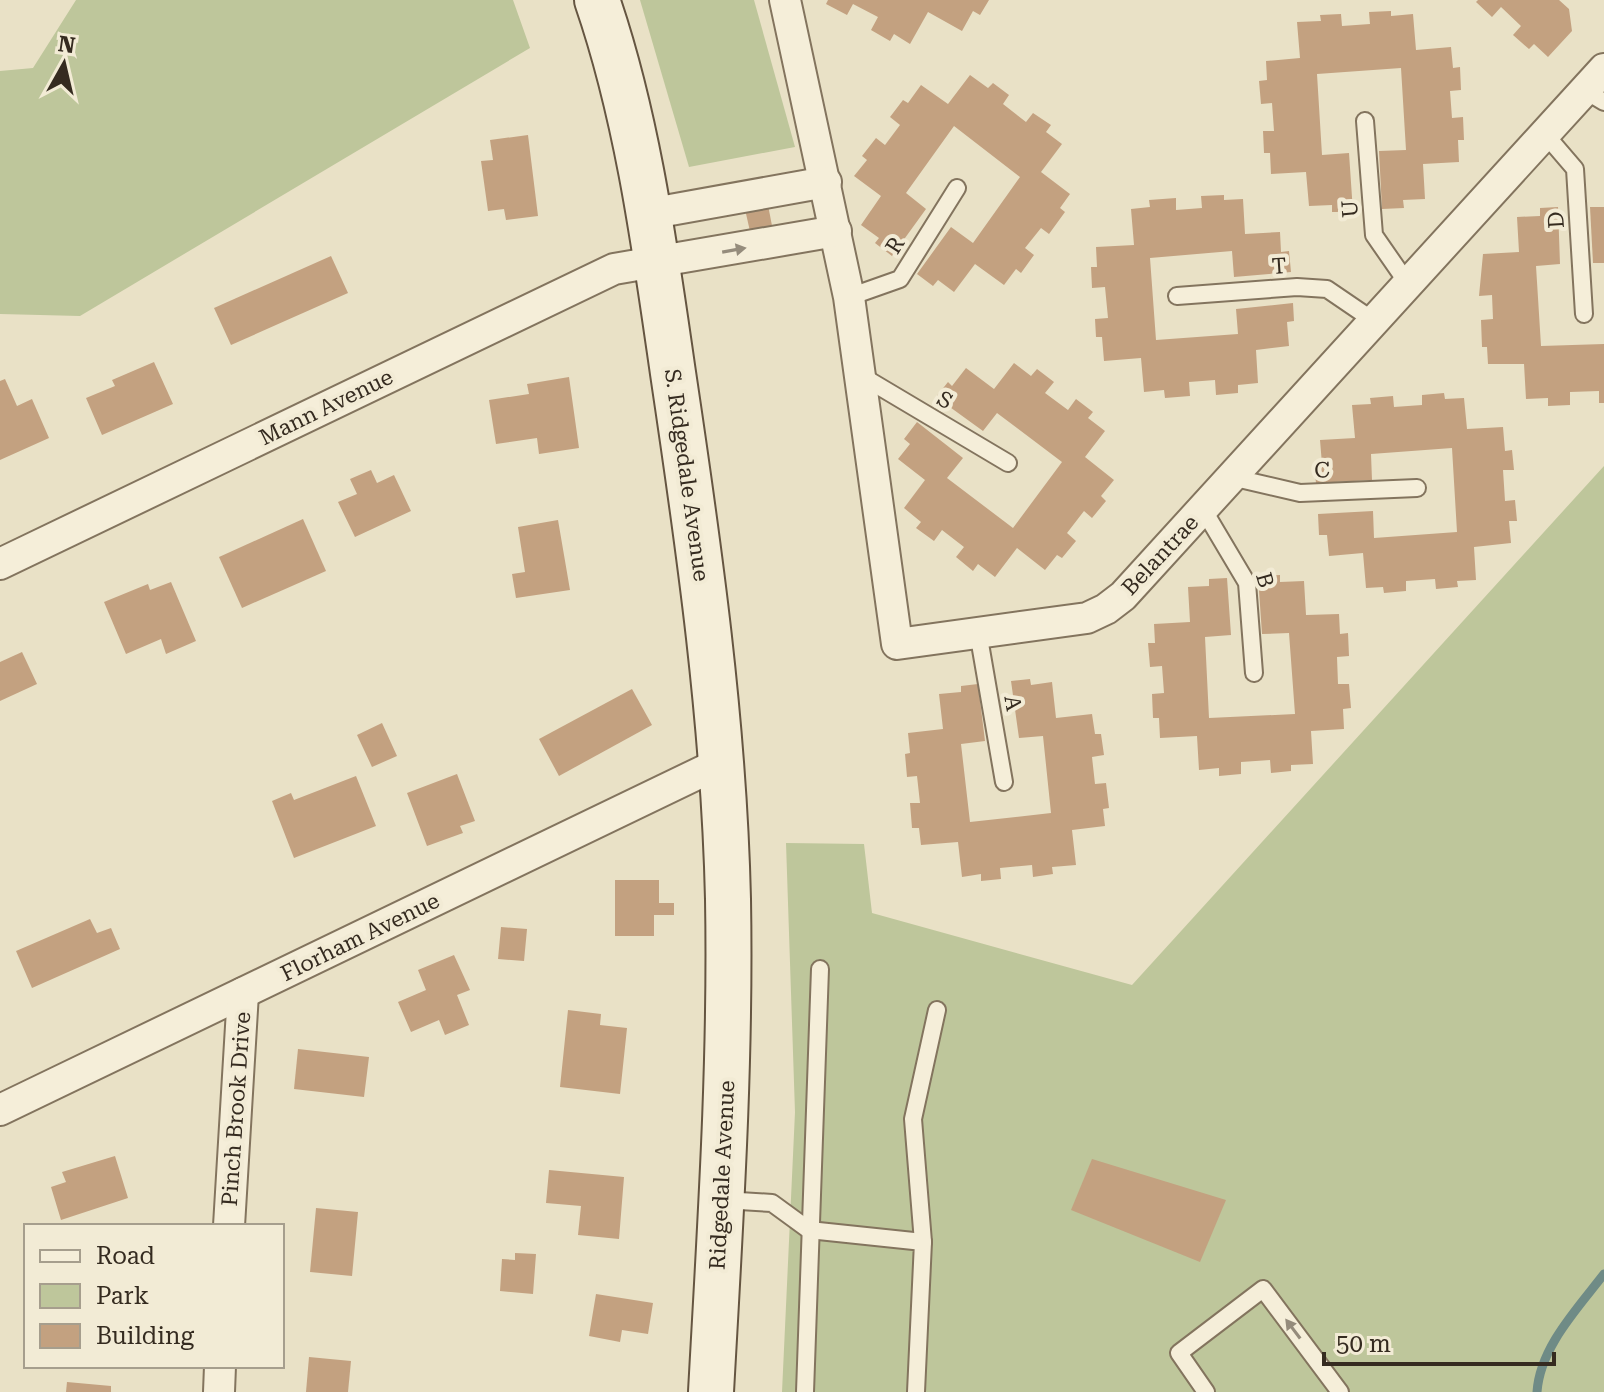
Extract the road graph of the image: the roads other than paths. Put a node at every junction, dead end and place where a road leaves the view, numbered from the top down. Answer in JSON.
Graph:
{"nodes":[{"id":1,"x":597,"y":0,"type":"edge"},
{"id":2,"x":785,"y":0,"type":"edge"},
{"id":3,"x":1597,"y":87,"type":"edge"},
{"id":4,"x":1365,"y":121,"type":"dead end"},
{"id":5,"x":1545,"y":134,"type":"junction"},
{"id":6,"x":826,"y":182,"type":"junction"},
{"id":7,"x":957,"y":188,"type":"dead end"},
{"id":8,"x":648,"y":214,"type":"junction"},
{"id":9,"x":836,"y":231,"type":"junction"},
{"id":10,"x":657,"y":264,"type":"junction"},
{"id":11,"x":1408,"y":284,"type":"junction"},
{"id":12,"x":1177,"y":296,"type":"dead end"},
{"id":13,"x":849,"y":297,"type":"junction"},
{"id":14,"x":1584,"y":314,"type":"dead end"},
{"id":15,"x":1374,"y":321,"type":"junction"},
{"id":16,"x":860,"y":375,"type":"junction"},
{"id":17,"x":1008,"y":463,"type":"dead end"},
{"id":18,"x":1231,"y":477,"type":"junction"},
{"id":19,"x":1417,"y":488,"type":"dead end"},
{"id":20,"x":1203,"y":509,"type":"junction"},
{"id":21,"x":0,"y":564,"type":"edge"},
{"id":22,"x":978,"y":632,"type":"junction"},
{"id":23,"x":1254,"y":673,"type":"dead end"},
{"id":24,"x":720,"y":763,"type":"junction"},
{"id":25,"x":1004,"y":782,"type":"dead end"},
{"id":26,"x":728,"y":957,"type":"joint"},
{"id":27,"x":820,"y":969,"type":"dead end"},
{"id":28,"x":243,"y":993,"type":"junction"},
{"id":29,"x":937,"y":1010,"type":"dead end"},
{"id":30,"x":0,"y":1110,"type":"edge"},
{"id":31,"x":721,"y":1199,"type":"junction"},
{"id":32,"x":229,"y":1224,"type":"edge"},
{"id":33,"x":809,"y":1230,"type":"junction"},
{"id":34,"x":923,"y":1242,"type":"junction"},
{"id":35,"x":220,"y":1368,"type":"edge"},
{"id":36,"x":219,"y":1392,"type":"edge"},
{"id":37,"x":711,"y":1392,"type":"edge"},
{"id":38,"x":805,"y":1392,"type":"edge"},
{"id":39,"x":916,"y":1392,"type":"edge"},
{"id":40,"x":1206,"y":1392,"type":"edge"},
{"id":41,"x":1340,"y":1392,"type":"edge"}],
"edges":[{"from":1,"to":8,"type":"main road","name":"S. Ridgedale Avenue"},
{"from":2,"to":6,"type":"street","name":"Belantrae"},
{"from":3,"to":5,"type":"street","name":"Belantrae"},
{"from":4,"to":11,"type":"lane","name":"U"},
{"from":5,"to":11,"type":"street","name":"Belantrae"},
{"from":5,"to":14,"type":"lane","name":"D"},
{"from":6,"to":8,"type":"street"},
{"from":6,"to":9,"type":"street","name":"Belantrae"},
{"from":7,"to":13,"type":"lane","name":"R"},
{"from":8,"to":10,"type":"main road","name":"S. Ridgedale Avenue"},
{"from":10,"to":9,"type":"street","one_way":true},
{"from":9,"to":13,"type":"street","name":"Belantrae"},
{"from":10,"to":21,"type":"street","name":"Mann Avenue"},
{"from":10,"to":24,"type":"main road","name":"S. Ridgedale Avenue"},
{"from":11,"to":15,"type":"street","name":"Belantrae"},
{"from":12,"to":15,"type":"lane","name":"T"},
{"from":13,"to":16,"type":"street","name":"Belantrae"},
{"from":15,"to":18,"type":"street","name":"Belantrae"},
{"from":16,"to":17,"type":"lane","name":"S"},
{"from":16,"to":22,"type":"street","name":"Belantrae"},
{"from":18,"to":19,"type":"lane","name":"C"},
{"from":18,"to":20,"type":"street","name":"Belantrae"},
{"from":20,"to":22,"type":"street","name":"Belantrae"},
{"from":20,"to":23,"type":"lane","name":"B"},
{"from":22,"to":25,"type":"lane","name":"A"},
{"from":24,"to":26,"type":"main road","name":"S. Ridgedale Avenue"},
{"from":24,"to":28,"type":"street","name":"Florham Avenue"},
{"from":26,"to":31,"type":"main road","name":"Ridgedale Avenue"},
{"from":27,"to":33,"type":"lane"},
{"from":28,"to":30,"type":"street","name":"Florham Avenue"},
{"from":28,"to":32,"type":"street","name":"Pinch Brook Drive"},
{"from":29,"to":34,"type":"lane"},
{"from":31,"to":33,"type":"lane"},
{"from":31,"to":37,"type":"main road","name":"Ridgedale Avenue"},
{"from":33,"to":34,"type":"lane"},
{"from":33,"to":38,"type":"lane"},
{"from":34,"to":39,"type":"lane"},
{"from":35,"to":36,"type":"street"},
{"from":41,"to":40,"type":"lane","one_way":true}]}
